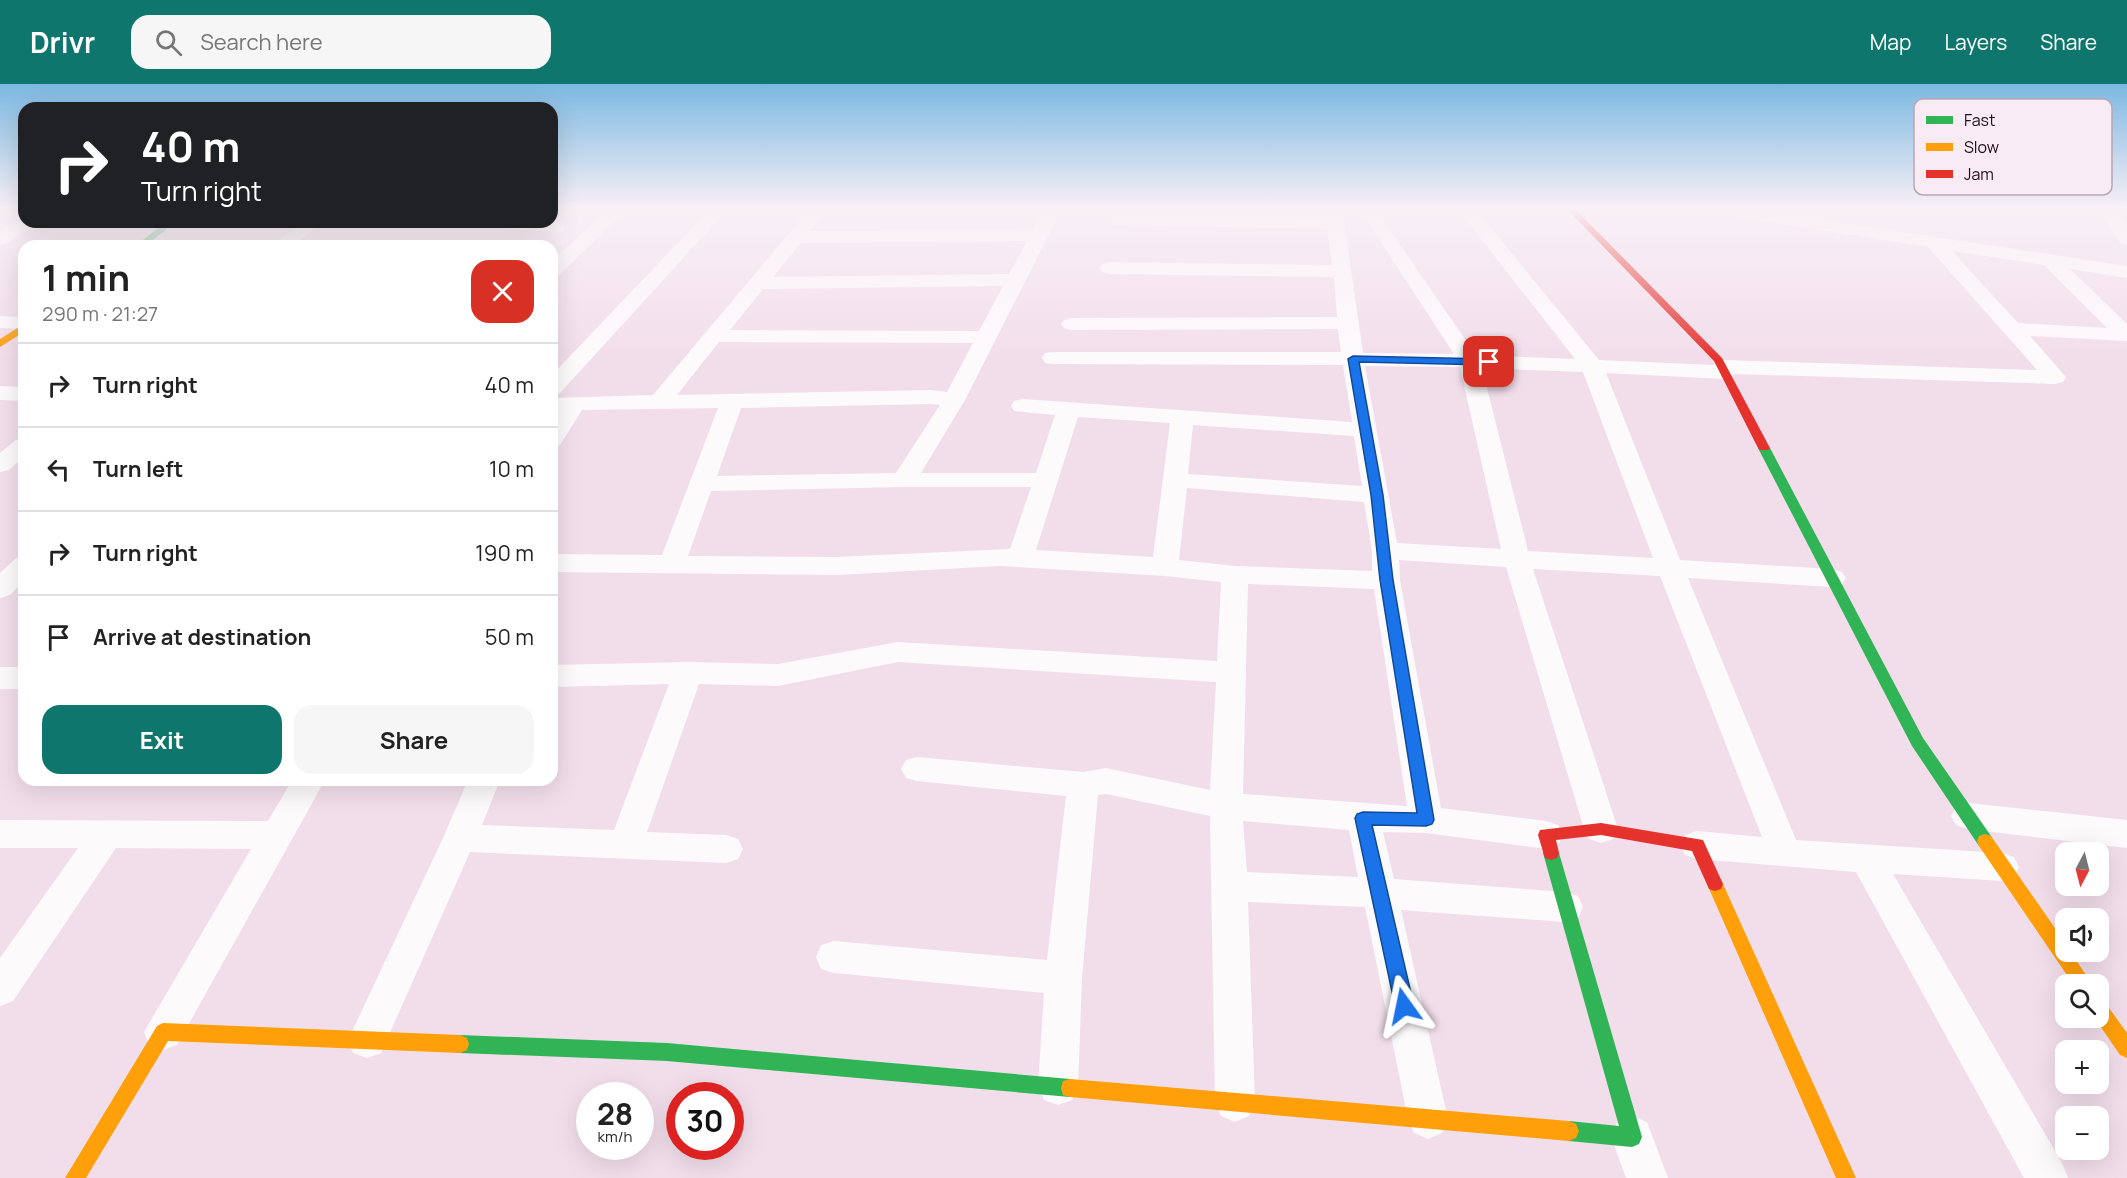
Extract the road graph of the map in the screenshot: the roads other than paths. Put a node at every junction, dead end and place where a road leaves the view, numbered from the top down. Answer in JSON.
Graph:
{"nodes":[{"id":1,"x":673,"y":258,"type":"edge"},
{"id":2,"x":778,"y":258,"type":"edge"},
{"id":3,"x":1027,"y":258,"type":"edge"},
{"id":4,"x":1341,"y":258,"type":"edge"},
{"id":5,"x":1400,"y":258,"type":"edge"},
{"id":6,"x":1506,"y":258,"type":"edge"},
{"id":7,"x":1619,"y":258,"type":"edge"},
{"id":8,"x":1949,"y":258,"type":"edge"},
{"id":9,"x":2032,"y":258,"type":"edge"},
{"id":10,"x":2051,"y":261,"type":"junction"},
{"id":11,"x":1109,"y":268,"type":"dead end"},
{"id":12,"x":1343,"y":271,"type":"junction"},
{"id":13,"x":2127,"y":272,"type":"edge"},
{"id":14,"x":1016,"y":280,"type":"junction"},
{"id":15,"x":757,"y":283,"type":"junction"},
{"id":16,"x":1348,"y":322,"type":"junction"},
{"id":17,"x":1071,"y":324,"type":"dead end"},
{"id":18,"x":2013,"y":329,"type":"junction"},
{"id":19,"x":715,"y":336,"type":"junction"},
{"id":20,"x":987,"y":337,"type":"junction"},
{"id":21,"x":1053,"y":358,"type":"dead end"},
{"id":22,"x":1353,"y":359,"type":"junction"},
{"id":23,"x":1469,"y":361,"type":"junction"},
{"id":24,"x":1593,"y":366,"type":"junction"},
{"id":25,"x":1724,"y":370,"type":"junction"},
{"id":26,"x":558,"y":382,"type":"edge"},
{"id":27,"x":0,"y":393,"type":"edge"},
{"id":28,"x":18,"y":394,"type":"edge"},
{"id":29,"x":954,"y":400,"type":"junction"},
{"id":30,"x":732,"y":401,"type":"junction"},
{"id":31,"x":659,"y":402,"type":"junction"},
{"id":32,"x":563,"y":403,"type":"edge"},
{"id":33,"x":1022,"y":406,"type":"dead end"},
{"id":34,"x":1069,"y":409,"type":"junction"},
{"id":35,"x":1182,"y":417,"type":"junction"},
{"id":36,"x":558,"y":420,"type":"edge"},
{"id":37,"x":1366,"y":430,"type":"junction"},
{"id":38,"x":18,"y":450,"type":"edge"},
{"id":39,"x":0,"y":465,"type":"edge"},
{"id":40,"x":904,"y":480,"type":"junction"},
{"id":41,"x":1046,"y":480,"type":"junction"},
{"id":42,"x":1175,"y":480,"type":"junction"},
{"id":43,"x":702,"y":484,"type":"junction"},
{"id":44,"x":1377,"y":495,"type":"junction"},
{"id":45,"x":1020,"y":558,"type":"junction"},
{"id":46,"x":1517,"y":559,"type":"junction"},
{"id":47,"x":558,"y":563,"type":"edge"},
{"id":48,"x":672,"y":564,"type":"junction"},
{"id":49,"x":1385,"y":565,"type":"junction"},
{"id":50,"x":1165,"y":567,"type":"junction"},
{"id":51,"x":1670,"y":568,"type":"junction"},
{"id":52,"x":18,"y":571,"type":"edge"},
{"id":53,"x":1235,"y":575,"type":"junction"},
{"id":54,"x":1832,"y":578,"type":"junction"},
{"id":55,"x":0,"y":589,"type":"edge"},
{"id":56,"x":1231,"y":672,"type":"junction"},
{"id":57,"x":688,"y":673,"type":"junction"},
{"id":58,"x":558,"y":676,"type":"edge"},
{"id":59,"x":0,"y":678,"type":"edge"},
{"id":60,"x":18,"y":678,"type":"edge"},
{"id":61,"x":917,"y":769,"type":"dead end"},
{"id":62,"x":1083,"y":785,"type":"junction"},
{"id":63,"x":305,"y":786,"type":"edge"},
{"id":64,"x":481,"y":786,"type":"edge"},
{"id":65,"x":1227,"y":806,"type":"junction"},
{"id":66,"x":1968,"y":816,"type":"junction"},
{"id":67,"x":1363,"y":818,"type":"junction"},
{"id":68,"x":1426,"y":820,"type":"junction"},
{"id":69,"x":1601,"y":829,"type":"junction"},
{"id":70,"x":0,"y":834,"type":"edge"},
{"id":71,"x":107,"y":834,"type":"junction"},
{"id":72,"x":2127,"y":834,"type":"edge"},
{"id":73,"x":276,"y":835,"type":"junction"},
{"id":74,"x":1546,"y":835,"type":"junction"},
{"id":75,"x":459,"y":838,"type":"junction"},
{"id":76,"x":625,"y":845,"type":"junction"},
{"id":77,"x":1697,"y":845,"type":"junction"},
{"id":78,"x":726,"y":849,"type":"dead end"},
{"id":79,"x":1785,"y":853,"type":"junction"},
{"id":80,"x":1866,"y":858,"type":"junction"},
{"id":81,"x":2002,"y":867,"type":"junction"},
{"id":82,"x":1230,"y":886,"type":"junction"},
{"id":83,"x":1381,"y":893,"type":"junction"},
{"id":84,"x":1565,"y":907,"type":"junction"},
{"id":85,"x":834,"y":957,"type":"dead end"},
{"id":86,"x":2075,"y":974,"type":"edge"},
{"id":87,"x":1063,"y":978,"type":"junction"},
{"id":88,"x":0,"y":989,"type":"edge"},
{"id":89,"x":2109,"y":1023,"type":"edge"},
{"id":90,"x":163,"y":1032,"type":"junction"},
{"id":91,"x":367,"y":1040,"type":"junction"},
{"id":92,"x":2127,"y":1049,"type":"edge"},
{"id":93,"x":1058,"y":1086,"type":"junction"},
{"id":94,"x":1235,"y":1102,"type":"junction"},
{"id":95,"x":1428,"y":1119,"type":"junction"},
{"id":96,"x":1632,"y":1137,"type":"junction"},
{"id":97,"x":75,"y":1178,"type":"edge"},
{"id":98,"x":1647,"y":1178,"type":"edge"},
{"id":99,"x":1846,"y":1178,"type":"edge"},
{"id":100,"x":2047,"y":1178,"type":"edge"}],
"edges":[{"from":1,"to":26,"type":"street"},
{"from":2,"to":15,"type":"street"},
{"from":3,"to":14,"type":"street"},
{"from":4,"to":12,"type":"street"},
{"from":5,"to":23,"type":"street"},
{"from":6,"to":24,"type":"street"},
{"from":7,"to":25,"type":"street"},
{"from":8,"to":18,"type":"street"},
{"from":9,"to":10,"type":"street"},
{"from":10,"to":13,"type":"street"},
{"from":10,"to":18,"type":"street"},
{"from":11,"to":12,"type":"street"},
{"from":12,"to":16,"type":"street"},
{"from":14,"to":15,"type":"street"},
{"from":14,"to":20,"type":"street"},
{"from":15,"to":19,"type":"street"},
{"from":16,"to":17,"type":"street"},
{"from":16,"to":22,"type":"street"},
{"from":18,"to":25,"type":"street"},
{"from":19,"to":20,"type":"street"},
{"from":19,"to":31,"type":"street"},
{"from":20,"to":29,"type":"street"},
{"from":21,"to":22,"type":"street"},
{"from":22,"to":23,"type":"street"},
{"from":22,"to":37,"type":"street"},
{"from":23,"to":24,"type":"street"},
{"from":23,"to":46,"type":"street"},
{"from":24,"to":25,"type":"street"},
{"from":24,"to":51,"type":"street"},
{"from":25,"to":54,"type":"street"},
{"from":27,"to":28,"type":"street"},
{"from":29,"to":30,"type":"street"},
{"from":29,"to":40,"type":"street"},
{"from":30,"to":31,"type":"street"},
{"from":30,"to":43,"type":"street"},
{"from":31,"to":32,"type":"street"},
{"from":32,"to":36,"type":"street"},
{"from":33,"to":34,"type":"street"},
{"from":34,"to":35,"type":"street"},
{"from":34,"to":41,"type":"street"},
{"from":35,"to":37,"type":"street"},
{"from":35,"to":42,"type":"street"},
{"from":37,"to":44,"type":"street"},
{"from":38,"to":39,"type":"street"},
{"from":40,"to":41,"type":"street"},
{"from":40,"to":43,"type":"street"},
{"from":41,"to":45,"type":"street"},
{"from":42,"to":44,"type":"street"},
{"from":42,"to":50,"type":"street"},
{"from":43,"to":48,"type":"street"},
{"from":44,"to":49,"type":"street"},
{"from":45,"to":48,"type":"street"},
{"from":45,"to":50,"type":"street"},
{"from":46,"to":49,"type":"street"},
{"from":46,"to":51,"type":"street"},
{"from":46,"to":69,"type":"street"},
{"from":47,"to":48,"type":"street"},
{"from":49,"to":53,"type":"street"},
{"from":49,"to":68,"type":"street"},
{"from":50,"to":53,"type":"street"},
{"from":51,"to":54,"type":"street"},
{"from":51,"to":79,"type":"street"},
{"from":52,"to":55,"type":"street"},
{"from":53,"to":56,"type":"street"},
{"from":54,"to":66,"type":"street"},
{"from":56,"to":57,"type":"street"},
{"from":56,"to":65,"type":"street"},
{"from":57,"to":58,"type":"street"},
{"from":57,"to":76,"type":"street"},
{"from":59,"to":60,"type":"street"},
{"from":61,"to":62,"type":"street"},
{"from":62,"to":65,"type":"street"},
{"from":62,"to":87,"type":"street"},
{"from":63,"to":73,"type":"street"},
{"from":64,"to":75,"type":"street"},
{"from":65,"to":67,"type":"street"},
{"from":65,"to":82,"type":"street"},
{"from":66,"to":72,"type":"street"},
{"from":66,"to":81,"type":"street"},
{"from":67,"to":68,"type":"street"},
{"from":67,"to":83,"type":"street"},
{"from":68,"to":74,"type":"street"},
{"from":69,"to":74,"type":"street"},
{"from":69,"to":77,"type":"street"},
{"from":70,"to":71,"type":"street"},
{"from":71,"to":73,"type":"street"},
{"from":71,"to":88,"type":"street"},
{"from":73,"to":90,"type":"street"},
{"from":74,"to":84,"type":"street"},
{"from":75,"to":76,"type":"street"},
{"from":75,"to":91,"type":"street"},
{"from":76,"to":78,"type":"street"},
{"from":77,"to":79,"type":"street"},
{"from":77,"to":99,"type":"street"},
{"from":79,"to":80,"type":"street"},
{"from":80,"to":81,"type":"street"},
{"from":80,"to":100,"type":"street"},
{"from":81,"to":86,"type":"street"},
{"from":82,"to":83,"type":"street"},
{"from":82,"to":94,"type":"street"},
{"from":83,"to":84,"type":"street"},
{"from":83,"to":95,"type":"street"},
{"from":84,"to":96,"type":"street"},
{"from":85,"to":87,"type":"street"},
{"from":87,"to":93,"type":"street"},
{"from":89,"to":92,"type":"street"},
{"from":90,"to":91,"type":"street"},
{"from":90,"to":97,"type":"street"},
{"from":91,"to":93,"type":"street"},
{"from":93,"to":94,"type":"street"},
{"from":94,"to":95,"type":"street"},
{"from":95,"to":96,"type":"street"},
{"from":96,"to":98,"type":"street"}]}
